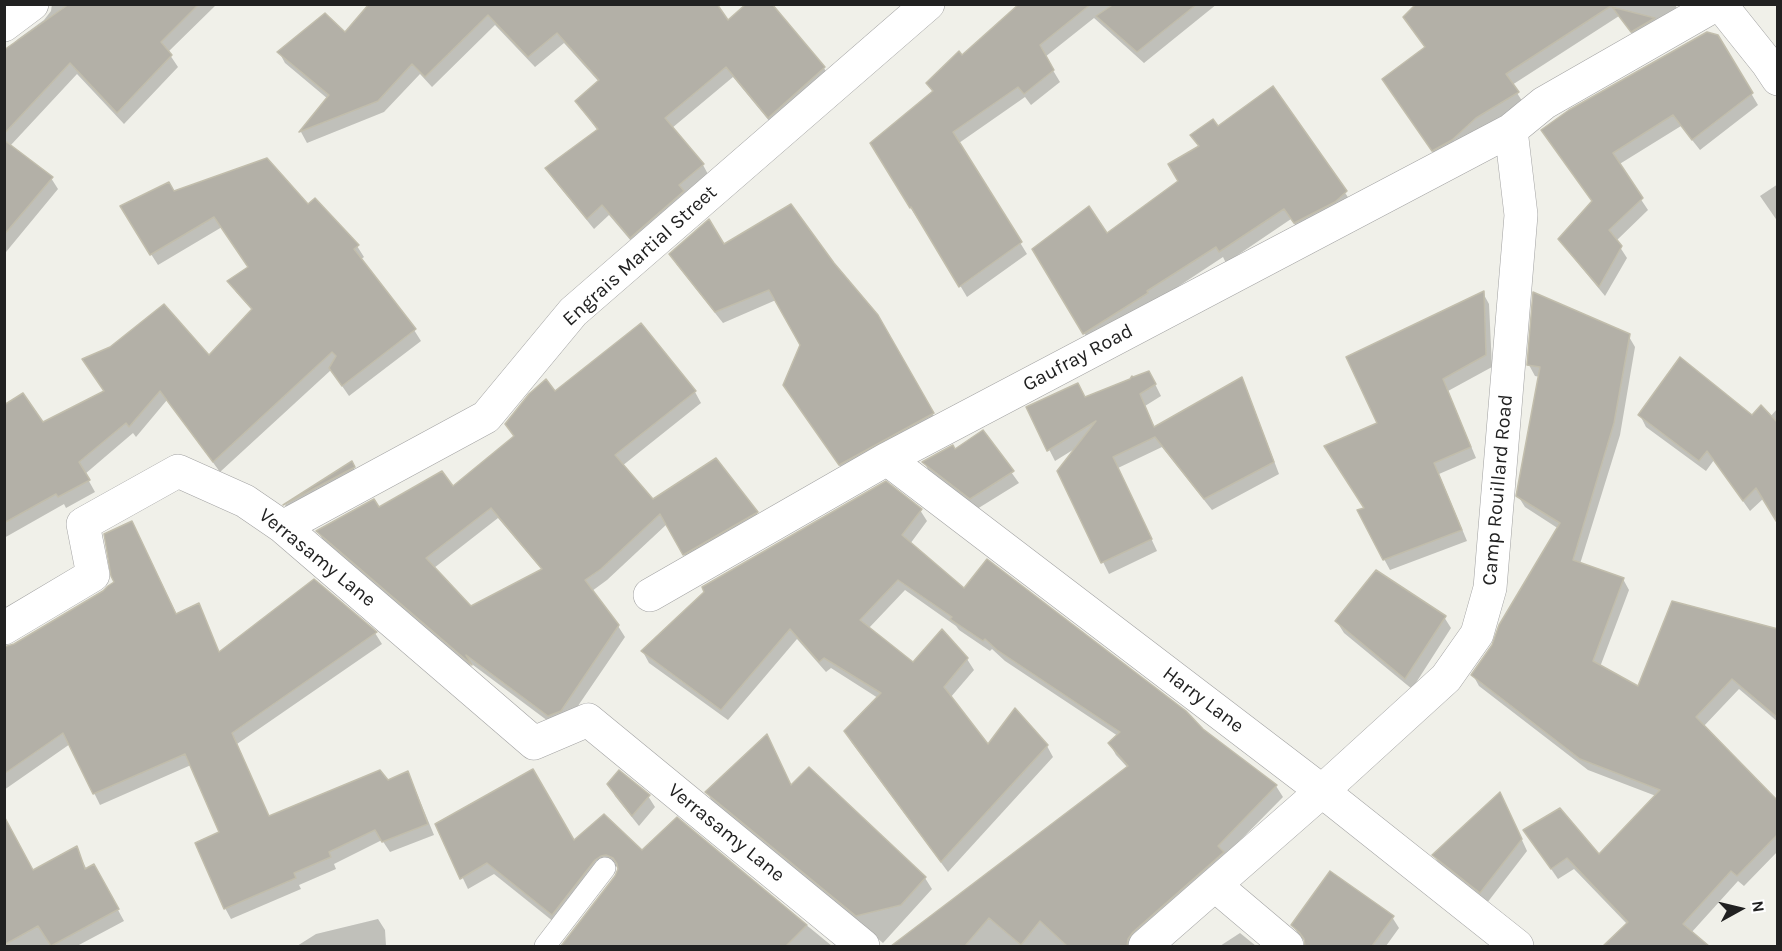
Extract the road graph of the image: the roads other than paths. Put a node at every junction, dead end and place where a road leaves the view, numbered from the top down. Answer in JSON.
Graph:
{"nodes":[{"id":1,"x":32,"y":4,"type":"edge"},
{"id":2,"x":928,"y":4,"type":"edge"},
{"id":3,"x":1718,"y":4,"type":"edge"},
{"id":4,"x":4,"y":25,"type":"edge"},
{"id":5,"x":1778,"y":80,"type":"edge"},
{"id":6,"x":1511,"y":130,"type":"junction"},
{"id":7,"x":887,"y":459,"type":"junction"},
{"id":8,"x":283,"y":527,"type":"junction"},
{"id":9,"x":650,"y":595,"type":"dead end"},
{"id":10,"x":4,"y":628,"type":"edge"},
{"id":11,"x":1322,"y":791,"type":"junction"},
{"id":12,"x":605,"y":868,"type":"dead end"},
{"id":13,"x":1216,"y":886,"type":"junction"},
{"id":14,"x":545,"y":946,"type":"edge"},
{"id":15,"x":863,"y":946,"type":"edge"},
{"id":16,"x":1145,"y":946,"type":"edge"},
{"id":17,"x":1287,"y":946,"type":"edge"},
{"id":18,"x":1517,"y":946,"type":"edge"}],
"edges":[{"from":1,"to":4,"type":"street"},
{"from":2,"to":8,"type":"street","name":"Engrais Martial Street"},
{"from":3,"to":5,"type":"street"},
{"from":3,"to":6,"type":"street"},
{"from":6,"to":7,"type":"street","name":"Gaufray Road"},
{"from":6,"to":11,"type":"street","name":"Camp Rouillard Road"},
{"from":7,"to":9,"type":"street","name":"Gaufray Road"},
{"from":7,"to":11,"type":"street","name":"Harry Lane"},
{"from":8,"to":10,"type":"street","name":"Verrasamy Lane"},
{"from":8,"to":15,"type":"street","name":"Verrasamy Lane"},
{"from":11,"to":13,"type":"street","name":"Camp Rouillard Road"},
{"from":11,"to":18,"type":"street","name":"Harry Lane"},
{"from":12,"to":14,"type":"lane"},
{"from":13,"to":16,"type":"street","name":"Camp Rouillard Road"},
{"from":13,"to":17,"type":"street"}]}
